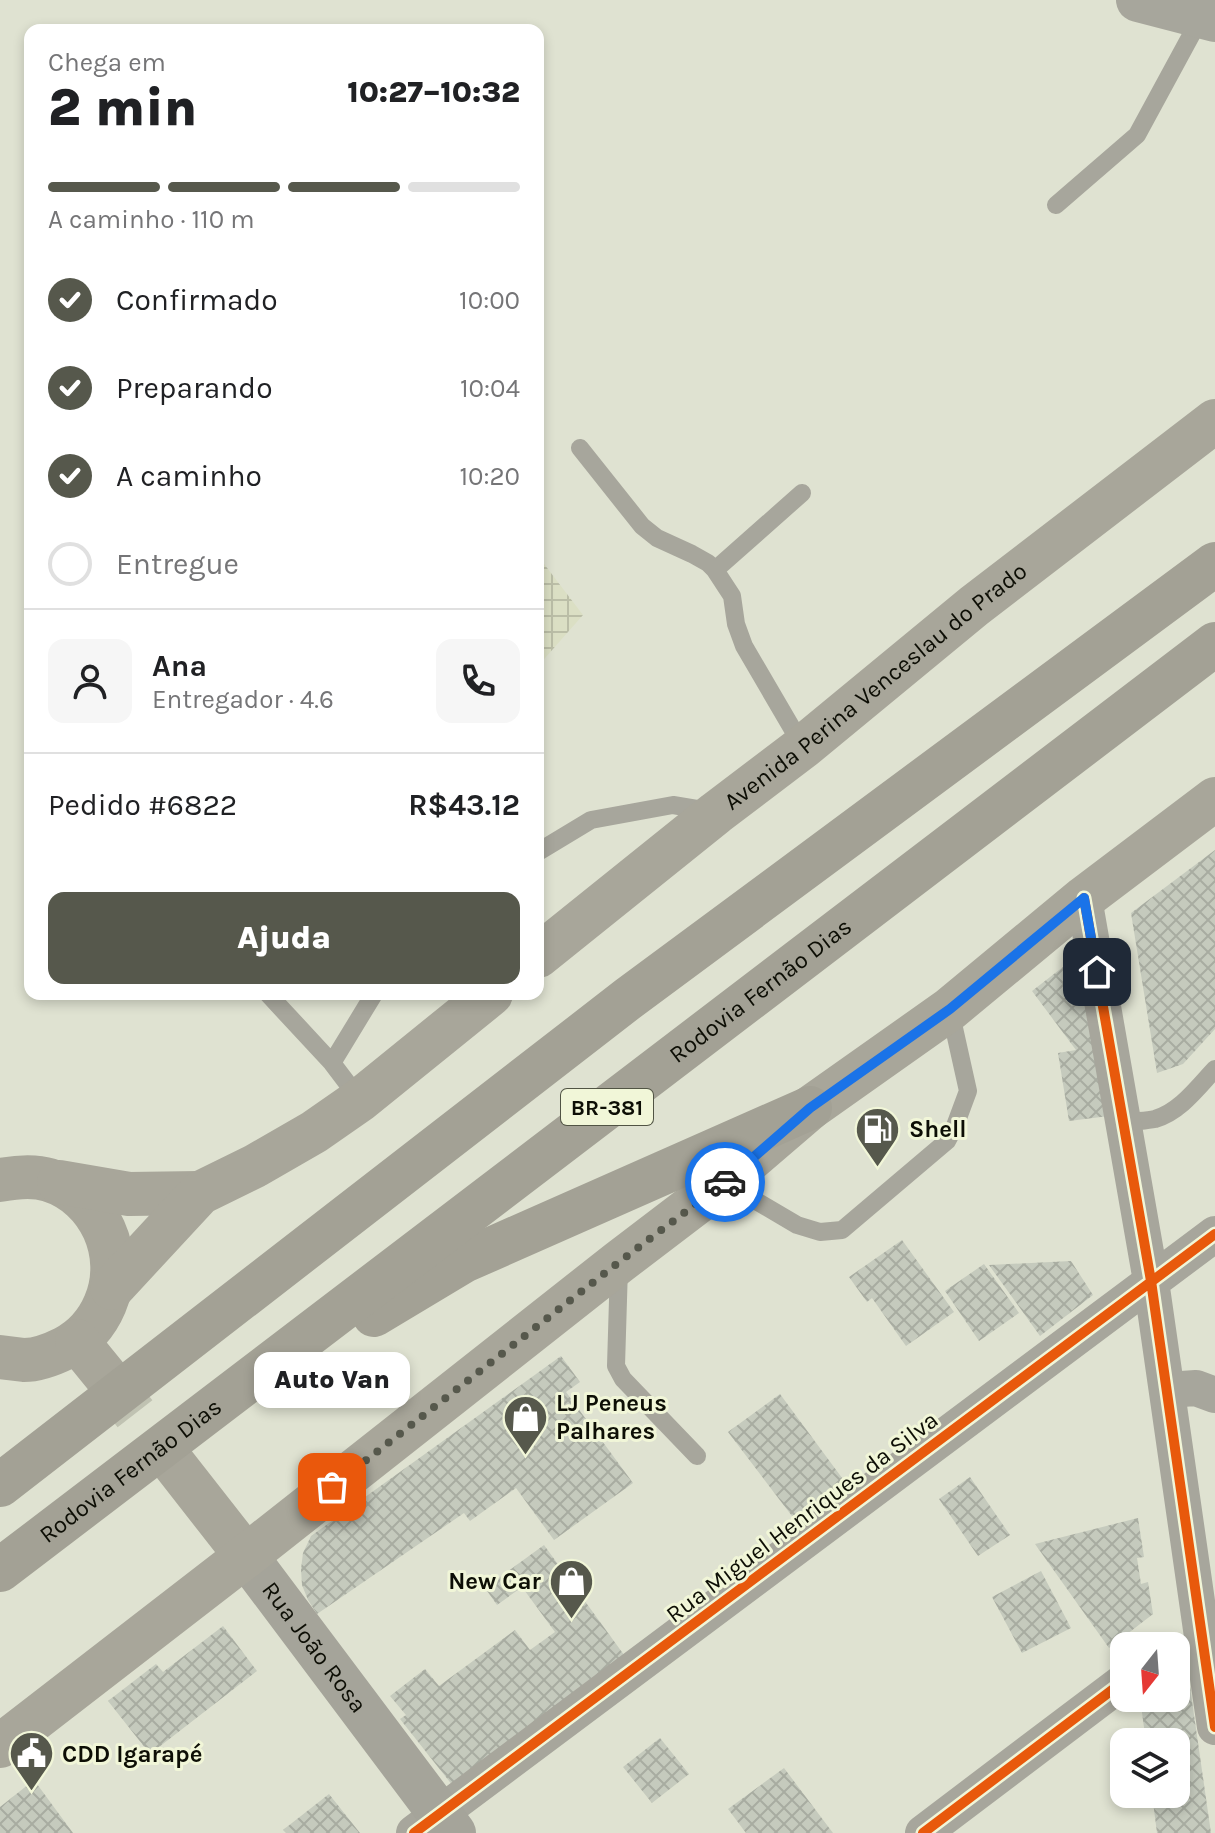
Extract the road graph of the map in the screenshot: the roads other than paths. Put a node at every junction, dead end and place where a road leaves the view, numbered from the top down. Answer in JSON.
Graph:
{"nodes":[{"id":1,"x":1138,"y":0,"type":"edge"},
{"id":2,"x":1208,"y":19,"type":"edge"},
{"id":3,"x":1056,"y":205,"type":"dead end"},
{"id":4,"x":1215,"y":421,"type":"edge"},
{"id":5,"x":580,"y":448,"type":"dead end"},
{"id":6,"x":802,"y":493,"type":"dead end"},
{"id":7,"x":1215,"y":564,"type":"edge"},
{"id":8,"x":715,"y":570,"type":"junction"},
{"id":9,"x":1215,"y":644,"type":"edge"},
{"id":10,"x":803,"y":747,"type":"junction"},
{"id":11,"x":1215,"y":799,"type":"edge"},
{"id":12,"x":716,"y":813,"type":"junction"},
{"id":13,"x":544,"y":848,"type":"edge"},
{"id":14,"x":1084,"y":898,"type":"junction"},
{"id":15,"x":544,"y":951,"type":"edge"},
{"id":16,"x":274,"y":1000,"type":"edge"},
{"id":17,"x":370,"y":1000,"type":"edge"},
{"id":18,"x":484,"y":1000,"type":"edge"},
{"id":19,"x":950,"y":1009,"type":"junction"},
{"id":20,"x":332,"y":1063,"type":"junction"},
{"id":21,"x":1215,"y":1069,"type":"edge"},
{"id":22,"x":360,"y":1100,"type":"junction"},
{"id":23,"x":810,"y":1108,"type":"junction"},
{"id":24,"x":1123,"y":1123,"type":"junction"},
{"id":25,"x":0,"y":1180,"type":"edge"},
{"id":26,"x":48,"y":1180,"type":"junction"},
{"id":27,"x":724,"y":1182,"type":"junction"},
{"id":28,"x":200,"y":1193,"type":"junction"},
{"id":29,"x":1215,"y":1234,"type":"edge"},
{"id":30,"x":619,"y":1262,"type":"junction"},
{"id":31,"x":1151,"y":1281,"type":"junction"},
{"id":32,"x":112,"y":1288,"type":"junction"},
{"id":33,"x":77,"y":1341,"type":"junction"},
{"id":34,"x":9,"y":1362,"type":"edge"},
{"id":35,"x":108,"y":1379,"type":"tunnel mouth"},
{"id":36,"x":1167,"y":1390,"type":"junction"},
{"id":37,"x":1215,"y":1395,"type":"edge"},
{"id":38,"x":196,"y":1420,"type":"junction"},
{"id":39,"x":697,"y":1456,"type":"dead end"},
{"id":40,"x":174,"y":1464,"type":"tunnel mouth"},
{"id":41,"x":0,"y":1485,"type":"edge"},
{"id":42,"x":246,"y":1556,"type":"junction"},
{"id":43,"x":0,"y":1570,"type":"edge"},
{"id":44,"x":1200,"y":1624,"type":"junction"},
{"id":45,"x":1189,"y":1632,"type":"edge"},
{"id":46,"x":1110,"y":1692,"type":"edge"},
{"id":47,"x":1215,"y":1727,"type":"edge"},
{"id":48,"x":0,"y":1746,"type":"edge"},
{"id":49,"x":436,"y":1827,"type":"edge"},
{"id":50,"x":923,"y":1833,"type":"edge"}],
"edges":[{"from":1,"to":2,"type":"street"},
{"from":2,"to":3,"type":"lane"},
{"from":4,"to":10,"type":"main road","name":"Avenida Perina Venceslau do Prado"},
{"from":5,"to":8,"type":"lane"},
{"from":6,"to":8,"type":"lane"},
{"from":7,"to":41,"type":"highway","number":"BR-381"},
{"from":8,"to":10,"type":"lane"},
{"from":9,"to":38,"type":"highway","name":"Rodovia Fernão Dias","number":"BR-381"},
{"from":10,"to":12,"type":"main road","name":"Avenida Perina Venceslau do Prado"},
{"from":11,"to":14,"type":"main road"},
{"from":12,"to":13,"type":"lane"},
{"from":12,"to":15,"type":"main road","name":"Avenida Perina Venceslau do Prado"},
{"from":14,"to":19,"type":"main road"},
{"from":14,"to":24,"type":"street"},
{"from":16,"to":20,"type":"lane"},
{"from":17,"to":20,"type":"lane"},
{"from":18,"to":22,"type":"main road"},
{"from":19,"to":23,"type":"main road"},
{"from":19,"to":27,"type":"lane"},
{"from":20,"to":22,"type":"lane"},
{"from":21,"to":24,"type":"lane"},
{"from":22,"to":28,"type":"main road"},
{"from":23,"to":27,"type":"main road"},
{"from":23,"to":38,"type":"highway"},
{"from":24,"to":31,"type":"street"},
{"from":25,"to":26,"type":"main road"},
{"from":26,"to":28,"type":"main road"},
{"from":26,"to":32,"type":"main road"},
{"from":27,"to":30,"type":"main road"},
{"from":28,"to":32,"type":"main road"},
{"from":29,"to":31,"type":"street","name":"Rua Miguel Henriques da Silva"},
{"from":30,"to":39,"type":"lane"},
{"from":30,"to":42,"type":"main road"},
{"from":31,"to":36,"type":"street"},
{"from":31,"to":49,"type":"street","name":"Rua Miguel Henriques da Silva"},
{"from":32,"to":33,"type":"main road"},
{"from":33,"to":34,"type":"main road"},
{"from":33,"to":35,"type":"main road"},
{"from":36,"to":37,"type":"street"},
{"from":36,"to":44,"type":"street"},
{"from":38,"to":43,"type":"highway","name":"Rodovia Fernão Dias","number":"BR-381"},
{"from":40,"to":42,"type":"main road","name":"Rua João Rosa"},
{"from":42,"to":48,"type":"main road"},
{"from":42,"to":49,"type":"main road","name":"Rua João Rosa"},
{"from":44,"to":45,"type":"street"},
{"from":44,"to":47,"type":"street"},
{"from":46,"to":50,"type":"street"}]}
